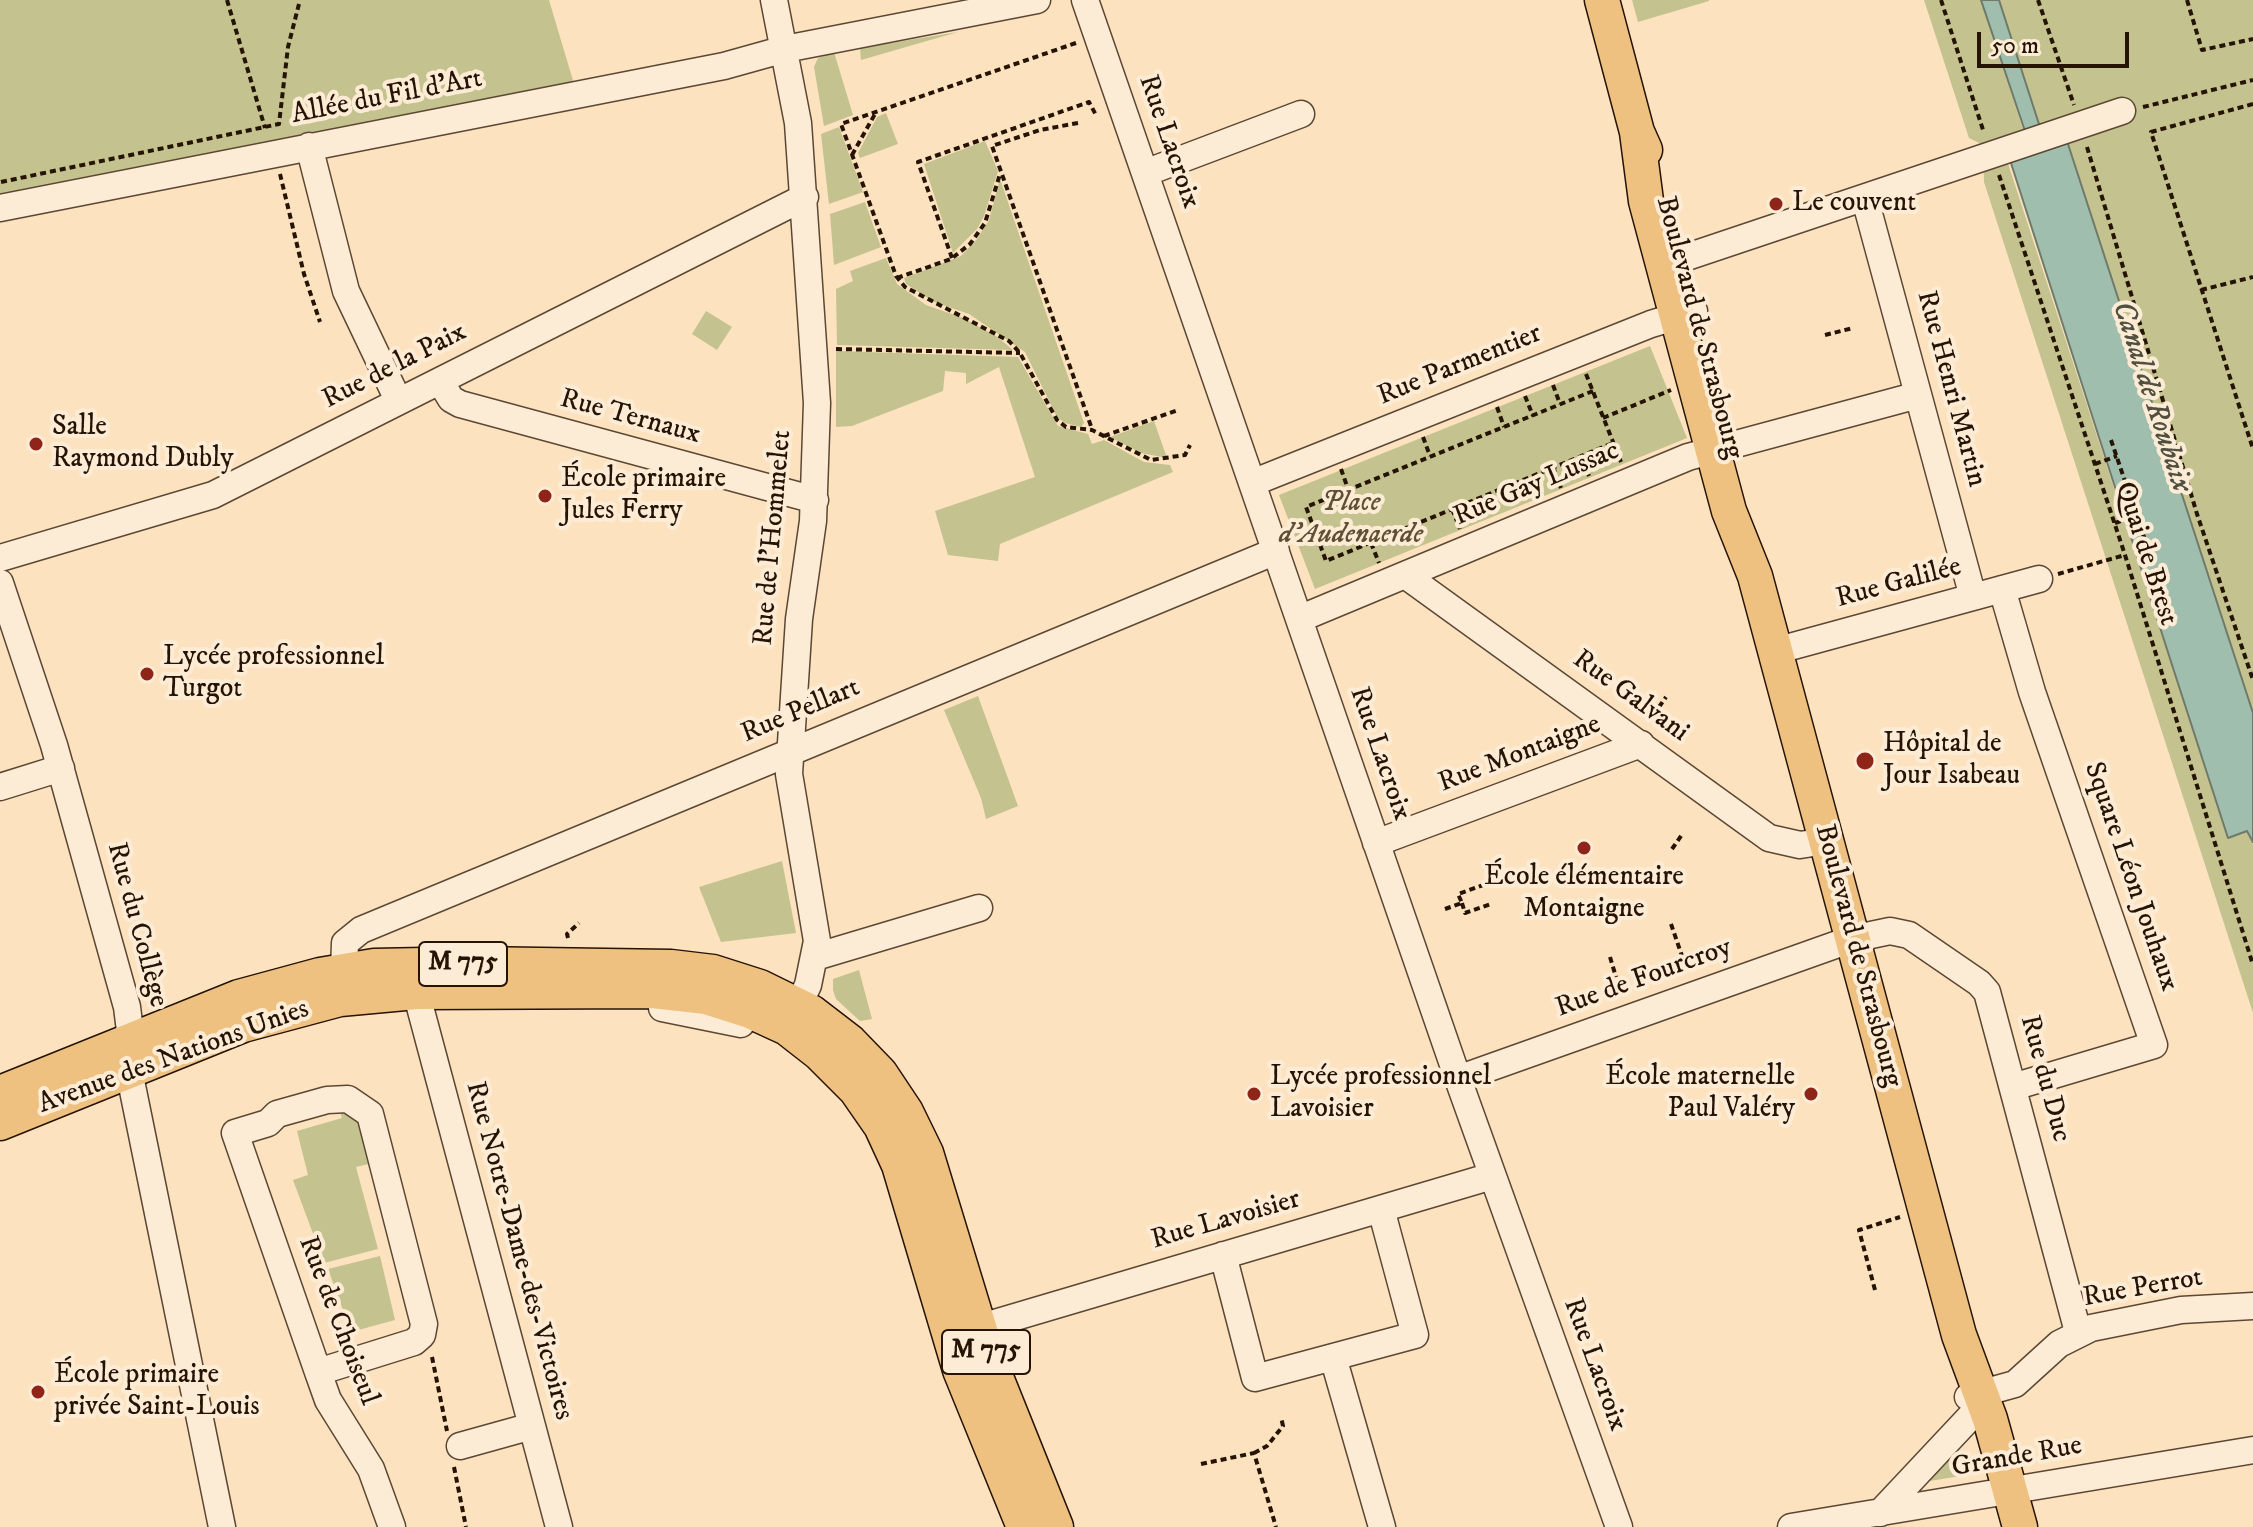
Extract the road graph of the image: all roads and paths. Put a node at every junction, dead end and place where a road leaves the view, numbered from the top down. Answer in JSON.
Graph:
{"nodes":[{"id":1,"x":227,"y":0,"type":"edge"},
{"id":2,"x":300,"y":0,"type":"edge"},
{"id":3,"x":774,"y":0,"type":"edge"},
{"id":4,"x":1037,"y":0,"type":"edge"},
{"id":5,"x":1602,"y":0,"type":"edge"},
{"id":6,"x":1941,"y":0,"type":"edge"},
{"id":7,"x":2038,"y":0,"type":"edge"},
{"id":8,"x":2187,"y":0,"type":"edge"},
{"id":9,"x":1089,"y":11,"type":"edge"},
{"id":10,"x":2253,"y":39,"type":"edge"},
{"id":11,"x":785,"y":49,"type":"junction"},
{"id":12,"x":2253,"y":80,"type":"edge"},
{"id":13,"x":2253,"y":104,"type":"edge"},
{"id":14,"x":2122,"y":111,"type":"joint"},
{"id":15,"x":876,"y":112,"type":"junction"},
{"id":16,"x":1301,"y":114,"type":"dead end"},
{"id":17,"x":1097,"y":117,"type":"dead end"},
{"id":18,"x":1078,"y":123,"type":"dead end"},
{"id":19,"x":2076,"y":126,"type":"junction"},
{"id":20,"x":264,"y":127,"type":"junction"},
{"id":21,"x":989,"y":137,"type":"junction"},
{"id":22,"x":309,"y":146,"type":"junction"},
{"id":23,"x":992,"y":146,"type":"junction"},
{"id":24,"x":275,"y":153,"type":"junction"},
{"id":25,"x":1998,"y":154,"type":"junction"},
{"id":26,"x":852,"y":155,"type":"junction"},
{"id":27,"x":1000,"y":172,"type":"junction"},
{"id":28,"x":1145,"y":173,"type":"junction"},
{"id":29,"x":0,"y":182,"type":"edge"},
{"id":30,"x":805,"y":197,"type":"junction"},
{"id":31,"x":1865,"y":199,"type":"junction"},
{"id":32,"x":0,"y":208,"type":"edge"},
{"id":33,"x":952,"y":258,"type":"junction"},
{"id":34,"x":1672,"y":262,"type":"junction"},
{"id":35,"x":2253,"y":277,"type":"edge"},
{"id":36,"x":897,"y":278,"type":"junction"},
{"id":37,"x":2201,"y":290,"type":"junction"},
{"id":38,"x":1685,"y":313,"type":"junction"},
{"id":39,"x":320,"y":322,"type":"dead end"},
{"id":40,"x":1853,"y":328,"type":"dead end"},
{"id":41,"x":1825,"y":335,"type":"dead end"},
{"id":42,"x":814,"y":349,"type":"junction"},
{"id":43,"x":1020,"y":353,"type":"junction"},
{"id":44,"x":1577,"y":353,"type":"junction"},
{"id":45,"x":440,"y":381,"type":"junction"},
{"id":46,"x":1694,"y":381,"type":"junction"},
{"id":47,"x":1552,"y":383,"type":"dead end"},
{"id":48,"x":1593,"y":391,"type":"junction"},
{"id":49,"x":1524,"y":394,"type":"dead end"},
{"id":50,"x":1918,"y":395,"type":"junction"},
{"id":51,"x":398,"y":400,"type":"junction"},
{"id":52,"x":1560,"y":404,"type":"junction"},
{"id":53,"x":1496,"y":405,"type":"dead end"},
{"id":54,"x":1178,"y":410,"type":"dead end"},
{"id":55,"x":1533,"y":416,"type":"junction"},
{"id":56,"x":1603,"y":418,"type":"junction"},
{"id":57,"x":1504,"y":427,"type":"junction"},
{"id":58,"x":1092,"y":430,"type":"junction"},
{"id":59,"x":1422,"y":434,"type":"dead end"},
{"id":60,"x":1104,"y":436,"type":"junction"},
{"id":61,"x":2111,"y":440,"type":"dead end"},
{"id":62,"x":1613,"y":443,"type":"junction"},
{"id":63,"x":1190,"y":445,"type":"dead end"},
{"id":64,"x":1721,"y":447,"type":"junction"},
{"id":65,"x":2253,"y":449,"type":"edge"},
{"id":66,"x":1430,"y":456,"type":"junction"},
{"id":67,"x":1581,"y":456,"type":"junction"},
{"id":68,"x":2117,"y":456,"type":"junction"},
{"id":69,"x":2095,"y":464,"type":"junction"},
{"id":70,"x":1340,"y":467,"type":"dead end"},
{"id":71,"x":1553,"y":467,"type":"junction"},
{"id":72,"x":1526,"y":478,"type":"junction"},
{"id":73,"x":1590,"y":480,"type":"dead end"},
{"id":74,"x":1629,"y":482,"type":"junction"},
{"id":75,"x":1252,"y":483,"type":"junction"},
{"id":76,"x":1348,"y":489,"type":"junction"},
{"id":77,"x":1563,"y":491,"type":"dead end"},
{"id":78,"x":815,"y":500,"type":"junction"},
{"id":79,"x":1536,"y":502,"type":"dead end"},
{"id":80,"x":1452,"y":509,"type":"junction"},
{"id":81,"x":2137,"y":516,"type":"junction"},
{"id":82,"x":2115,"y":523,"type":"junction"},
{"id":83,"x":1461,"y":532,"type":"dead end"},
{"id":84,"x":1371,"y":543,"type":"junction"},
{"id":85,"x":2147,"y":546,"type":"dead end"},
{"id":86,"x":1276,"y":551,"type":"junction"},
{"id":87,"x":2125,"y":555,"type":"junction"},
{"id":88,"x":0,"y":558,"type":"edge"},
{"id":89,"x":1393,"y":570,"type":"junction"},
{"id":90,"x":2039,"y":579,"type":"joint"},
{"id":91,"x":0,"y":583,"type":"edge"},
{"id":92,"x":2002,"y":589,"type":"junction"},
{"id":93,"x":1973,"y":597,"type":"junction"},
{"id":94,"x":1299,"y":619,"type":"junction"},
{"id":95,"x":1775,"y":651,"type":"junction"},
{"id":96,"x":2253,"y":680,"type":"edge"},
{"id":97,"x":1666,"y":697,"type":"dead end"},
{"id":98,"x":1659,"y":707,"type":"dead end"},
{"id":99,"x":1641,"y":744,"type":"junction"},
{"id":100,"x":790,"y":751,"type":"junction"},
{"id":101,"x":61,"y":768,"type":"junction"},
{"id":102,"x":0,"y":787,"type":"edge"},
{"id":103,"x":1683,"y":833,"type":"dead end"},
{"id":104,"x":1826,"y":841,"type":"junction"},
{"id":105,"x":1376,"y":843,"type":"junction"},
{"id":106,"x":1672,"y":849,"type":"dead end"},
{"id":107,"x":1486,"y":884,"type":"dead end"},
{"id":108,"x":1462,"y":903,"type":"junction"},
{"id":109,"x":1491,"y":904,"type":"dead end"},
{"id":110,"x":979,"y":908,"type":"dead end"},
{"id":111,"x":1445,"y":909,"type":"dead end"},
{"id":112,"x":579,"y":923,"type":"dead end"},
{"id":113,"x":1671,"y":924,"type":"dead end"},
{"id":114,"x":1852,"y":939,"type":"junction"},
{"id":115,"x":568,"y":941,"type":"dead end"},
{"id":116,"x":1682,"y":956,"type":"dead end"},
{"id":117,"x":815,"y":957,"type":"junction"},
{"id":118,"x":1610,"y":957,"type":"dead end"},
{"id":119,"x":2253,"y":965,"type":"edge"},
{"id":120,"x":344,"y":970,"type":"junction"},
{"id":121,"x":1616,"y":977,"type":"dead end"},
{"id":122,"x":416,"y":992,"type":"junction"},
{"id":123,"x":792,"y":1027,"type":"junction"},
{"id":124,"x":130,"y":1055,"type":"junction"},
{"id":125,"x":1458,"y":1079,"type":"junction"},
{"id":126,"x":2013,"y":1087,"type":"junction"},
{"id":127,"x":0,"y":1093,"type":"edge"},
{"id":128,"x":0,"y":1123,"type":"edge"},
{"id":129,"x":1492,"y":1176,"type":"junction"},
{"id":130,"x":1381,"y":1209,"type":"junction"},
{"id":131,"x":1925,"y":1211,"type":"junction"},
{"id":132,"x":1223,"y":1255,"type":"junction"},
{"id":133,"x":1875,"y":1290,"type":"dead end"},
{"id":134,"x":2253,"y":1306,"type":"edge"},
{"id":135,"x":978,"y":1328,"type":"junction"},
{"id":136,"x":2078,"y":1332,"type":"junction"},
{"id":137,"x":1333,"y":1357,"type":"junction"},
{"id":138,"x":318,"y":1372,"type":"junction"},
{"id":139,"x":1973,"y":1402,"type":"junction"},
{"id":140,"x":1281,"y":1417,"type":"dead end"},
{"id":141,"x":532,"y":1426,"type":"junction"},
{"id":142,"x":460,"y":1446,"type":"dead end"},
{"id":143,"x":2253,"y":1450,"type":"edge"},
{"id":144,"x":1254,"y":1453,"type":"junction"},
{"id":145,"x":1201,"y":1464,"type":"dead end"},
{"id":146,"x":2001,"y":1493,"type":"junction"},
{"id":147,"x":1880,"y":1513,"type":"junction"},
{"id":148,"x":222,"y":1527,"type":"edge"},
{"id":149,"x":392,"y":1527,"type":"edge"},
{"id":150,"x":559,"y":1527,"type":"edge"},
{"id":151,"x":1008,"y":1527,"type":"edge"},
{"id":152,"x":1024,"y":1527,"type":"edge"},
{"id":153,"x":1056,"y":1527,"type":"edge"},
{"id":154,"x":1276,"y":1527,"type":"edge"},
{"id":155,"x":1382,"y":1527,"type":"edge"},
{"id":156,"x":1619,"y":1527,"type":"edge"},
{"id":157,"x":1791,"y":1527,"type":"edge"},
{"id":158,"x":2001,"y":1527,"type":"edge"},
{"id":159,"x":2020,"y":1527,"type":"edge"}],
"edges":[{"from":1,"to":20,"type":"path"},
{"from":2,"to":20,"type":"path"},
{"from":3,"to":11,"type":"street","name":"Rue de l'Hommelet"},
{"from":4,"to":11,"type":"street","name":"Allée du Fil d'Art"},
{"from":5,"to":34,"type":"main road","name":"Boulevard de Strasbourg"},
{"from":6,"to":25,"type":"path","name":"Quai de Brest"},
{"from":7,"to":19,"type":"path"},
{"from":8,"to":10,"type":"path"},
{"from":9,"to":15,"type":"path"},
{"from":9,"to":28,"type":"street","name":"Rue Lacroix"},
{"from":11,"to":22,"type":"street","name":"Allée du Fil d'Art"},
{"from":11,"to":30,"type":"street","name":"Rue de l'Hommelet"},
{"from":12,"to":14,"type":"path"},
{"from":13,"to":37,"type":"path"},
{"from":14,"to":19,"type":"street"},
{"from":15,"to":26,"type":"path"},
{"from":15,"to":26,"type":"path"},
{"from":16,"to":28,"type":"street"},
{"from":17,"to":21,"type":"path"},
{"from":18,"to":23,"type":"path"},
{"from":19,"to":25,"type":"street"},
{"from":19,"to":96,"type":"path"},
{"from":20,"to":29,"type":"path"},
{"from":21,"to":23,"type":"path"},
{"from":21,"to":33,"type":"path"},
{"from":22,"to":24,"type":"street","name":"Allée du Fil d'Art"},
{"from":22,"to":51,"type":"street"},
{"from":23,"to":27,"type":"path"},
{"from":24,"to":32,"type":"street","name":"Allée du Fil d'Art"},
{"from":24,"to":39,"type":"path"},
{"from":25,"to":31,"type":"street"},
{"from":25,"to":69,"type":"path","name":"Quai de Brest"},
{"from":26,"to":36,"type":"path"},
{"from":27,"to":33,"type":"path"},
{"from":27,"to":58,"type":"path"},
{"from":28,"to":75,"type":"street","name":"Rue Lacroix"},
{"from":30,"to":42,"type":"street","name":"Rue de l'Hommelet"},
{"from":30,"to":45,"type":"street","name":"Rue de la Paix"},
{"from":31,"to":34,"type":"street"},
{"from":31,"to":50,"type":"street","name":"Rue Henri Martin"},
{"from":33,"to":36,"type":"path"},
{"from":34,"to":38,"type":"main road","name":"Boulevard de Strasbourg"},
{"from":35,"to":37,"type":"path"},
{"from":36,"to":43,"type":"path"},
{"from":37,"to":65,"type":"path"},
{"from":38,"to":44,"type":"street","name":"Rue Parmentier"},
{"from":38,"to":46,"type":"main road","name":"Boulevard de Strasbourg"},
{"from":38,"to":64,"type":"main road","name":"Boulevard de Strasbourg"},
{"from":40,"to":41,"type":"path"},
{"from":42,"to":43,"type":"path"},
{"from":42,"to":78,"type":"street","name":"Rue de l'Hommelet"},
{"from":43,"to":58,"type":"path"},
{"from":44,"to":48,"type":"path"},
{"from":44,"to":75,"type":"street","name":"Rue Parmentier"},
{"from":45,"to":51,"type":"street","name":"Rue de la Paix"},
{"from":45,"to":78,"type":"street","name":"Rue Ternaux"},
{"from":46,"to":56,"type":"path"},
{"from":46,"to":64,"type":"main road","name":"Boulevard de Strasbourg"},
{"from":47,"to":52,"type":"path"},
{"from":48,"to":52,"type":"path"},
{"from":48,"to":56,"type":"path"},
{"from":49,"to":55,"type":"path"},
{"from":50,"to":64,"type":"street","name":"Rue Gay Lussac"},
{"from":50,"to":93,"type":"street","name":"Rue Henri Martin"},
{"from":51,"to":88,"type":"street","name":"Rue de la Paix"},
{"from":52,"to":55,"type":"path"},
{"from":53,"to":57,"type":"path"},
{"from":54,"to":60,"type":"path"},
{"from":55,"to":57,"type":"path"},
{"from":56,"to":62,"type":"path"},
{"from":57,"to":66,"type":"path"},
{"from":58,"to":60,"type":"path"},
{"from":59,"to":66,"type":"path"},
{"from":60,"to":63,"type":"path"},
{"from":61,"to":68,"type":"path"},
{"from":62,"to":67,"type":"path"},
{"from":62,"to":74,"type":"path"},
{"from":64,"to":74,"type":"street","name":"Rue Gay Lussac"},
{"from":64,"to":95,"type":"main road","name":"Boulevard de Strasbourg"},
{"from":66,"to":76,"type":"path"},
{"from":67,"to":71,"type":"path"},
{"from":67,"to":73,"type":"path"},
{"from":68,"to":69,"type":"path"},
{"from":68,"to":81,"type":"path"},
{"from":69,"to":82,"type":"path","name":"Quai de Brest"},
{"from":70,"to":76,"type":"path"},
{"from":71,"to":72,"type":"path"},
{"from":71,"to":77,"type":"path"},
{"from":72,"to":79,"type":"path"},
{"from":72,"to":80,"type":"path"},
{"from":74,"to":89,"type":"street","name":"Rue Gay Lussac"},
{"from":75,"to":86,"type":"street","name":"Rue Lacroix"},
{"from":76,"to":84,"type":"path"},
{"from":78,"to":100,"type":"street","name":"Rue de l'Hommelet"},
{"from":80,"to":83,"type":"path"},
{"from":80,"to":84,"type":"path"},
{"from":81,"to":82,"type":"path"},
{"from":81,"to":85,"type":"path"},
{"from":82,"to":87,"type":"path","name":"Quai de Brest"},
{"from":84,"to":89,"type":"path"},
{"from":86,"to":94,"type":"street","name":"Rue Lacroix"},
{"from":86,"to":100,"type":"street","name":"Rue Pellart"},
{"from":87,"to":90,"type":"path"},
{"from":87,"to":119,"type":"path","name":"Quai de Brest"},
{"from":89,"to":94,"type":"street","name":"Rue Gay Lussac"},
{"from":89,"to":99,"type":"street","name":"Rue Galvani"},
{"from":90,"to":92,"type":"street","name":"Rue Galilée"},
{"from":91,"to":101,"type":"street","name":"Rue du Collège"},
{"from":92,"to":93,"type":"street","name":"Rue Galilée"},
{"from":92,"to":126,"type":"street","name":"Square Léon Jouhaux"},
{"from":93,"to":95,"type":"street","name":"Rue Galilée"},
{"from":94,"to":105,"type":"street","name":"Rue Lacroix"},
{"from":95,"to":104,"type":"main road","name":"Boulevard de Strasbourg"},
{"from":97,"to":98,"type":"path"},
{"from":99,"to":104,"type":"street","name":"Rue Galvani"},
{"from":99,"to":105,"type":"street","name":"Rue Montaigne"},
{"from":100,"to":117,"type":"street","name":"Rue de l'Hommelet"},
{"from":100,"to":120,"type":"street","name":"Rue Pellart"},
{"from":101,"to":102,"type":"street"},
{"from":101,"to":124,"type":"street","name":"Rue du Collège"},
{"from":103,"to":106,"type":"path"},
{"from":104,"to":114,"type":"main road","name":"Boulevard de Strasbourg"},
{"from":105,"to":125,"type":"street","name":"Rue Lacroix"},
{"from":107,"to":108,"type":"path"},
{"from":108,"to":109,"type":"path"},
{"from":108,"to":111,"type":"path"},
{"from":110,"to":117,"type":"street"},
{"from":112,"to":115,"type":"path"},
{"from":113,"to":116,"type":"path"},
{"from":114,"to":125,"type":"street","name":"Rue de Fourcroy"},
{"from":114,"to":126,"type":"street","name":"Rue du Duc"},
{"from":114,"to":131,"type":"main road","name":"Boulevard de Strasbourg"},
{"from":117,"to":123,"type":"street","name":"Rue de l'Hommelet"},
{"from":118,"to":121,"type":"path"},
{"from":120,"to":123,"type":"main road","name":"Avenue des Nations Unies","number":"M 775"},
{"from":120,"to":124,"type":"main road","name":"Avenue des Nations Unies","number":"M 775"},
{"from":122,"to":123,"type":"main road","name":"Avenue des Nations Unies","number":"M 775"},
{"from":122,"to":124,"type":"main road","name":"Avenue des Nations Unies","number":"M 775"},
{"from":122,"to":141,"type":"street","name":"Rue Notre-Dame-des-Victoires"},
{"from":123,"to":135,"type":"main road","name":"Avenue des Nations Unies","number":"M 775"},
{"from":123,"to":151,"type":"street"},
{"from":123,"to":152,"type":"main road","name":"Avenue des Nations Unies","number":"M 775"},
{"from":124,"to":127,"type":"main road","name":"Avenue des Nations Unies","number":"M 775"},
{"from":124,"to":128,"type":"main road","name":"Avenue des Nations Unies","number":"M 775"},
{"from":124,"to":148,"type":"street","name":"Rue du Collège"},
{"from":125,"to":129,"type":"street","name":"Rue Lacroix"},
{"from":126,"to":136,"type":"street","name":"Rue du Duc"},
{"from":129,"to":130,"type":"street","name":"Rue Lavoisier"},
{"from":129,"to":156,"type":"street","name":"Rue Lacroix"},
{"from":130,"to":132,"type":"street","name":"Rue Lavoisier"},
{"from":130,"to":137,"type":"street"},
{"from":131,"to":133,"type":"path"},
{"from":131,"to":139,"type":"main road","name":"Boulevard de Strasbourg"},
{"from":132,"to":135,"type":"street","name":"Rue Lavoisier"},
{"from":132,"to":137,"type":"street"},
{"from":134,"to":136,"type":"street","name":"Rue Perrot"},
{"from":135,"to":153,"type":"main road","name":"Avenue des Nations Unies","number":"M 775"},
{"from":136,"to":139,"type":"street","name":"Rue Perrot"},
{"from":137,"to":155,"type":"street"},
{"from":138,"to":138,"type":"street","name":"Rue de Choiseul"},
{"from":138,"to":149,"type":"street","name":"Rue de Choiseul"},
{"from":139,"to":146,"type":"main road","name":"Boulevard de Strasbourg"},
{"from":139,"to":147,"type":"street"},
{"from":140,"to":144,"type":"path"},
{"from":141,"to":142,"type":"street"},
{"from":141,"to":150,"type":"street","name":"Rue Notre-Dame-des-Victoires"},
{"from":143,"to":146,"type":"street","name":"Grande Rue"},
{"from":144,"to":145,"type":"path"},
{"from":144,"to":154,"type":"path"},
{"from":146,"to":147,"type":"street","name":"Grande Rue"},
{"from":146,"to":158,"type":"main road"},
{"from":146,"to":159,"type":"main road"},
{"from":147,"to":157,"type":"street","name":"Grande Rue"}]}
